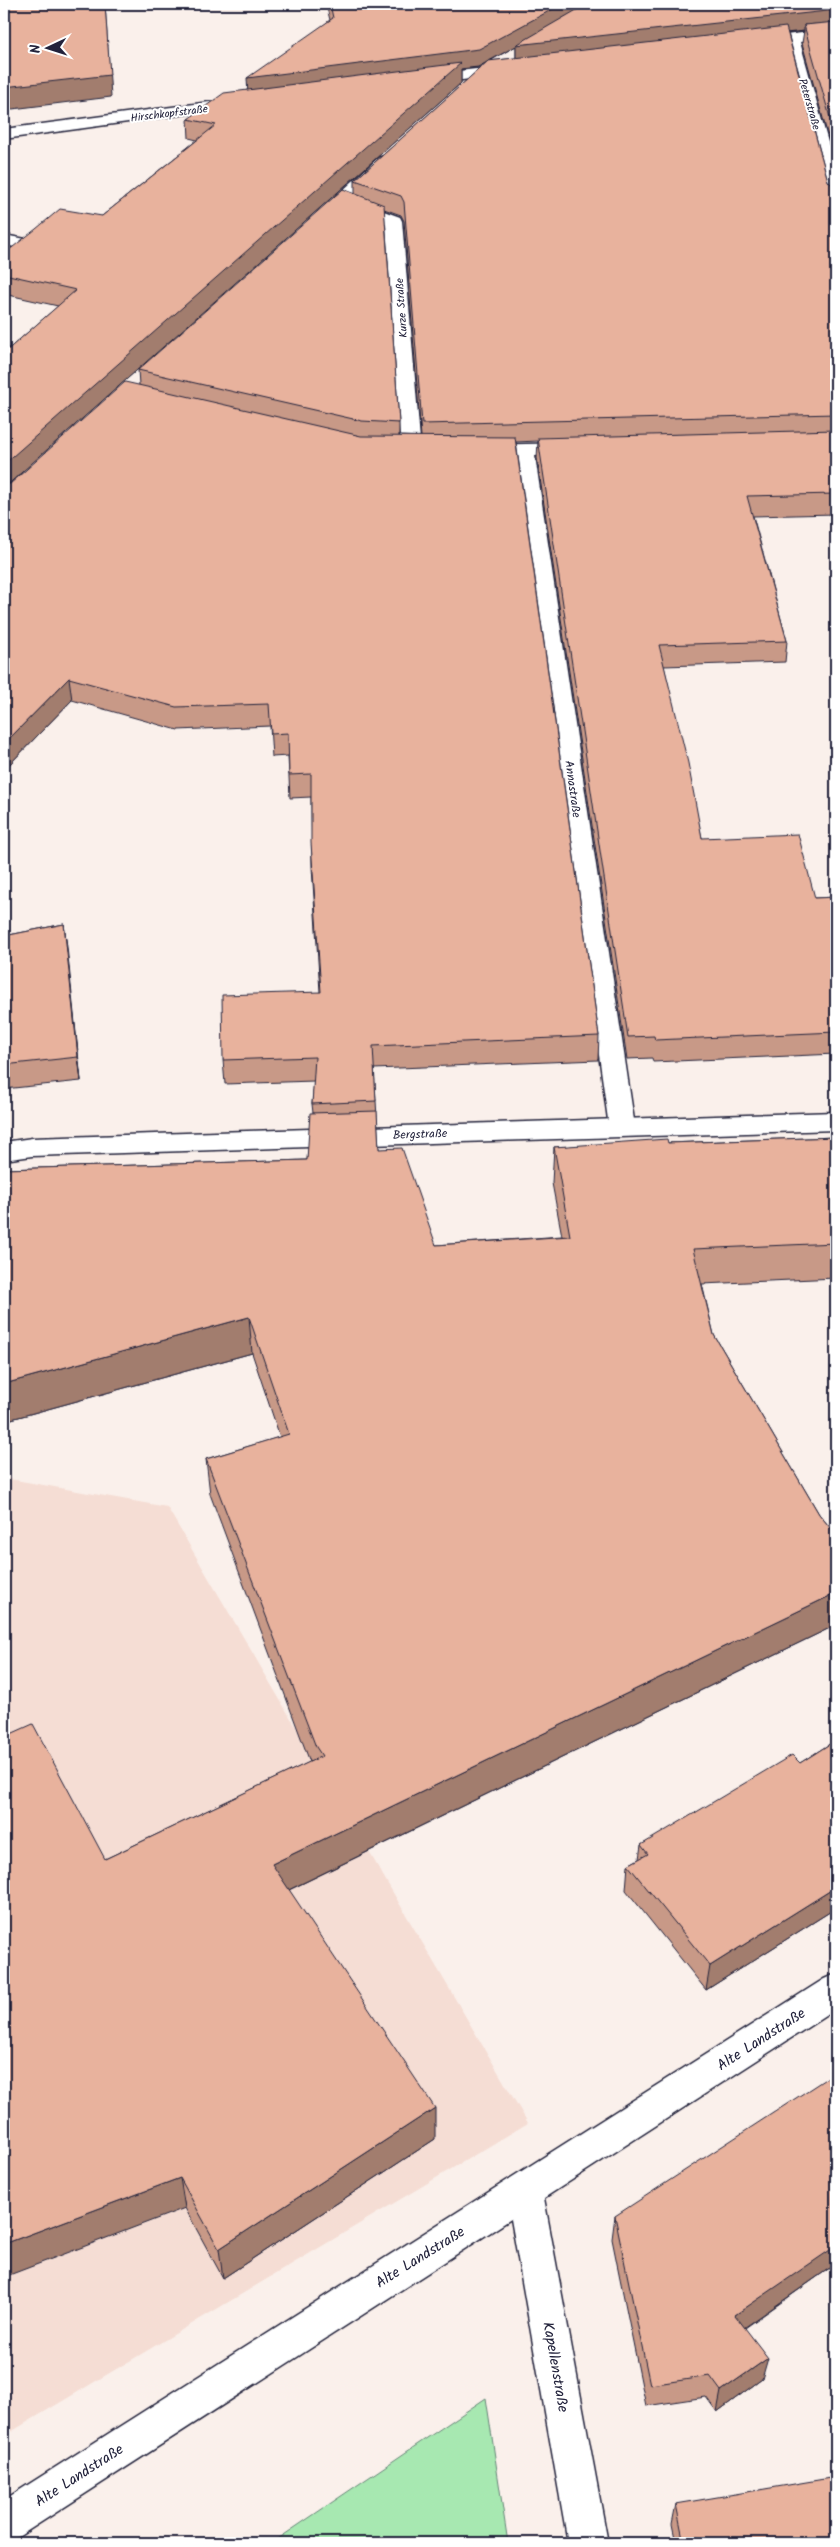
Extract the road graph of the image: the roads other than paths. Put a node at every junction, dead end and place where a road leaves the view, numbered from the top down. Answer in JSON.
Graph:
{"nodes":[{"id":1,"x":836,"y":33,"type":"edge"},
{"id":2,"x":792,"y":39,"type":"junction"},
{"id":3,"x":734,"y":45,"type":"edge"},
{"id":4,"x":518,"y":61,"type":"edge"},
{"id":5,"x":483,"y":73,"type":"junction"},
{"id":6,"x":404,"y":82,"type":"edge"},
{"id":7,"x":462,"y":92,"type":"edge"},
{"id":8,"x":258,"y":101,"type":"edge"},
{"id":9,"x":4,"y":134,"type":"edge"},
{"id":10,"x":398,"y":149,"type":"edge"},
{"id":11,"x":836,"y":198,"type":"edge"},
{"id":12,"x":341,"y":200,"type":"junction"},
{"id":13,"x":312,"y":226,"type":"edge"},
{"id":14,"x":4,"y":240,"type":"edge"},
{"id":15,"x":31,"y":245,"type":"edge"},
{"id":16,"x":593,"y":449,"type":"edge"},
{"id":17,"x":525,"y":450,"type":"junction"},
{"id":18,"x":391,"y":452,"type":"edge"},
{"id":19,"x":411,"y":452,"type":"junction"},
{"id":20,"x":430,"y":452,"type":"edge"},
{"id":21,"x":458,"y":452,"type":"edge"},
{"id":22,"x":836,"y":1121,"type":"edge"},
{"id":23,"x":622,"y":1127,"type":"junction"},
{"id":24,"x":4,"y":1150,"type":"edge"},
{"id":25,"x":836,"y":1990,"type":"edge"},
{"id":26,"x":524,"y":2191,"type":"junction"},
{"id":27,"x":4,"y":2523,"type":"edge"},
{"id":28,"x":588,"y":2543,"type":"edge"}],
"edges":[{"from":1,"to":2,"type":"street"},
{"from":2,"to":3,"type":"street"},
{"from":2,"to":11,"type":"street","name":"Peterstraße"},
{"from":4,"to":5,"type":"street"},
{"from":5,"to":6,"type":"street"},
{"from":5,"to":7,"type":"street"},
{"from":8,"to":9,"type":"street","name":"Hirschkopfstraße"},
{"from":10,"to":12,"type":"street"},
{"from":12,"to":13,"type":"street"},
{"from":12,"to":19,"type":"street","name":"Kurze Straße"},
{"from":14,"to":15,"type":"street"},
{"from":16,"to":17,"type":"street"},
{"from":17,"to":21,"type":"street"},
{"from":17,"to":23,"type":"street","name":"Annastraße"},
{"from":18,"to":19,"type":"street"},
{"from":19,"to":20,"type":"street"},
{"from":22,"to":23,"type":"street","name":"Bergstraße"},
{"from":23,"to":24,"type":"street","name":"Bergstraße"},
{"from":25,"to":26,"type":"street","name":"Alte Landstraße"},
{"from":26,"to":27,"type":"street","name":"Alte Landstraße"},
{"from":26,"to":28,"type":"street","name":"Kapellenstraße"}]}
